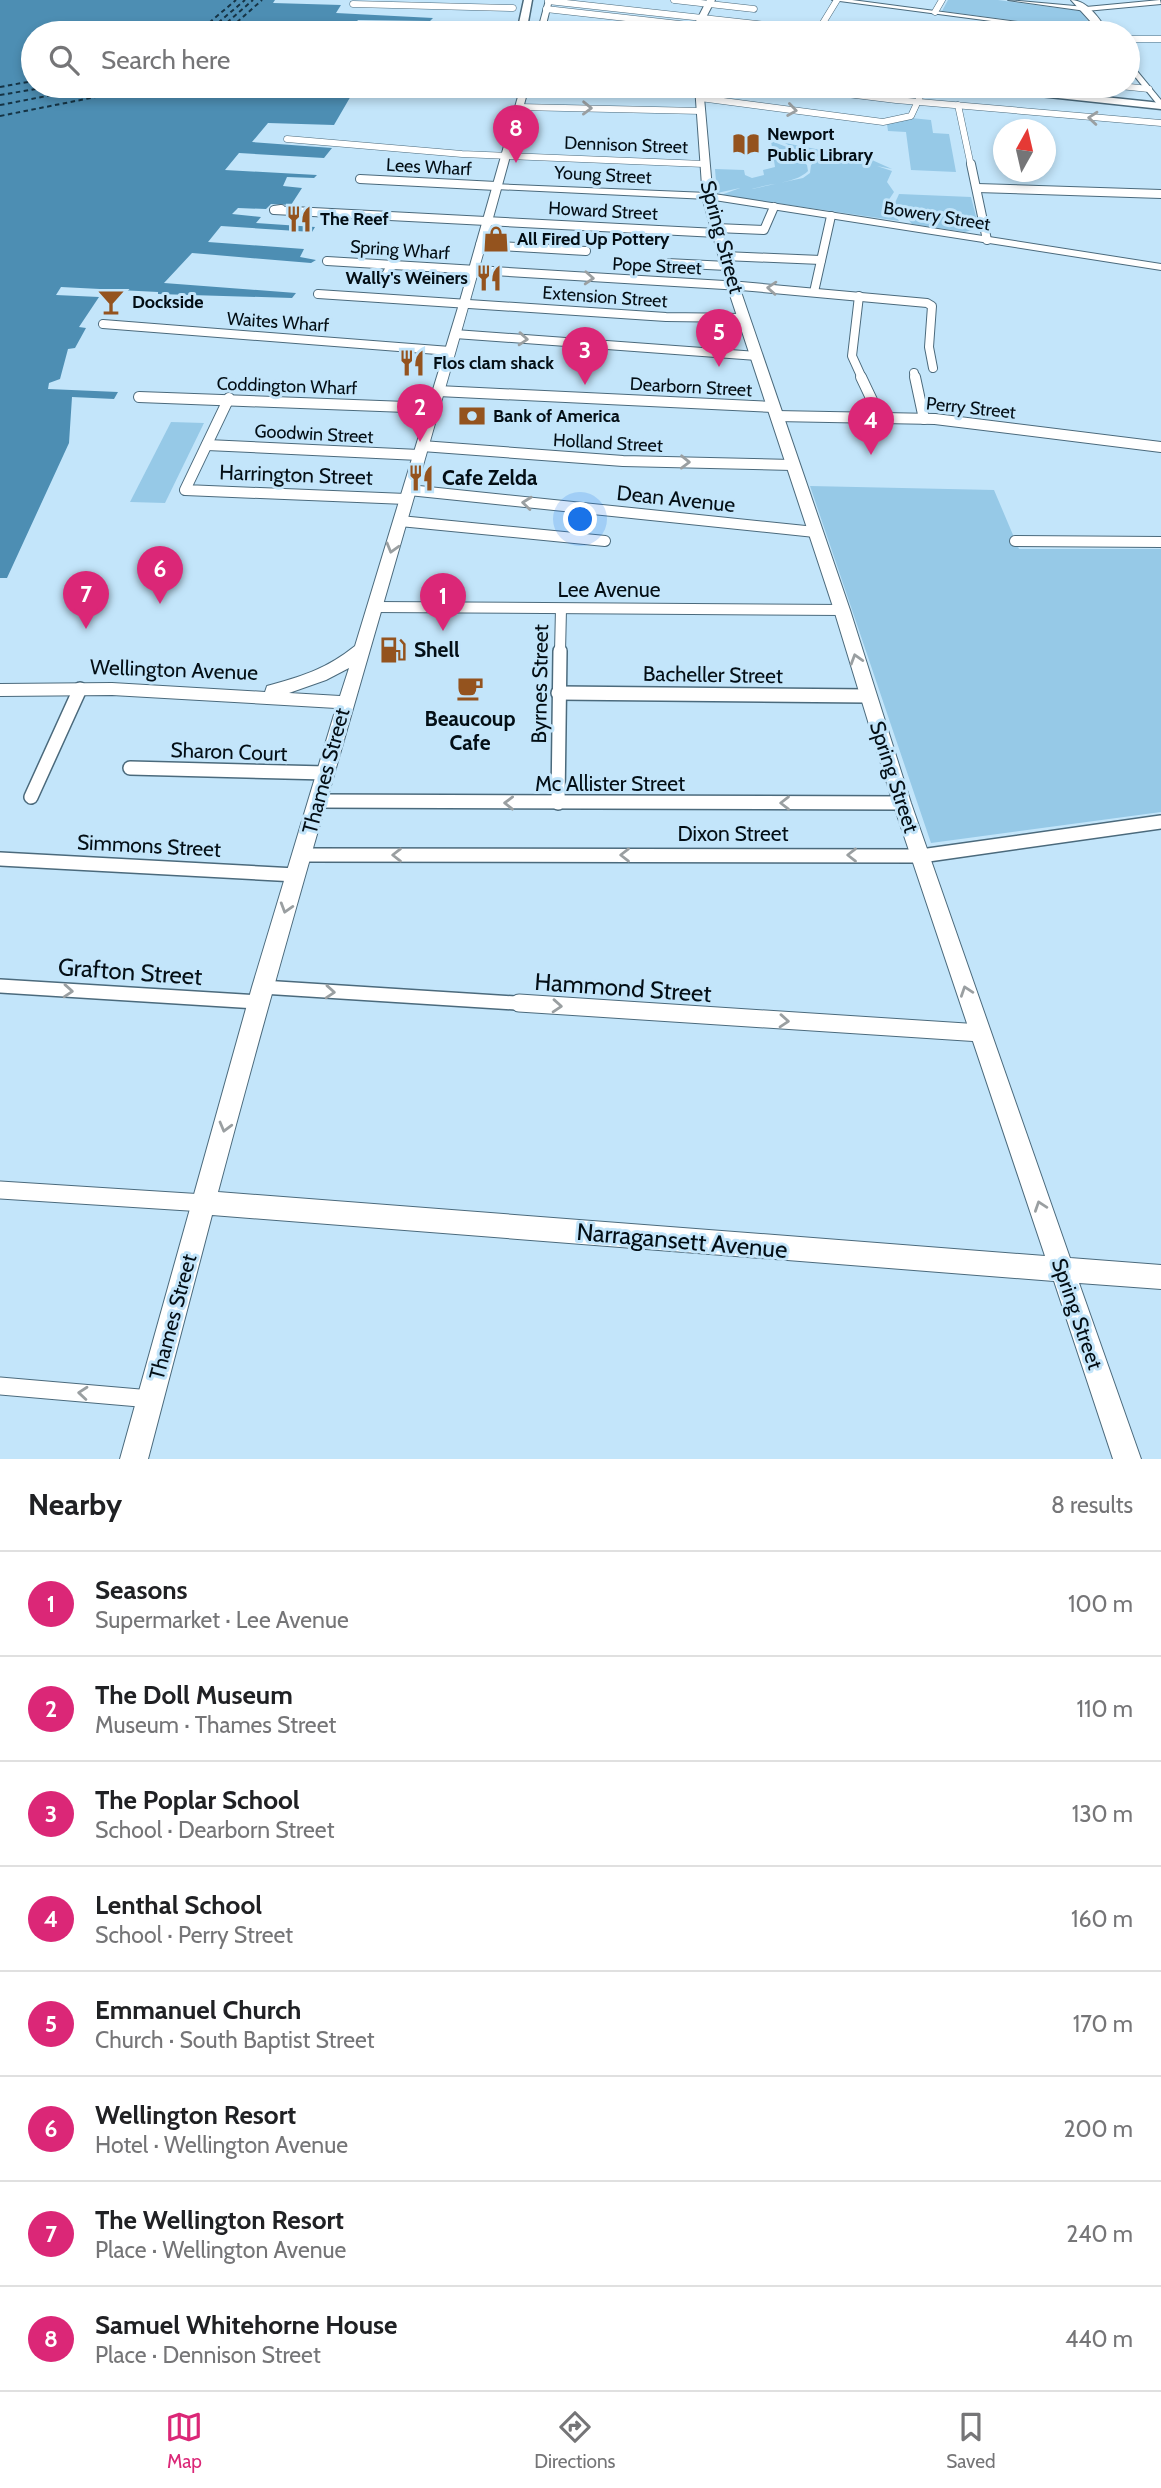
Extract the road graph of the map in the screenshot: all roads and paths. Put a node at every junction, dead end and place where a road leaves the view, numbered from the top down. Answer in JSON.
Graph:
{"nodes":[{"id":1,"x":528,"y":0,"type":"edge"},
{"id":2,"x":674,"y":0,"type":"edge"},
{"id":3,"x":836,"y":0,"type":"edge"},
{"id":4,"x":942,"y":0,"type":"edge"},
{"id":5,"x":1011,"y":0,"type":"edge"},
{"id":6,"x":1075,"y":0,"type":"edge"},
{"id":7,"x":710,"y":2,"type":"edge"},
{"id":8,"x":1161,"y":2,"type":"edge"},
{"id":9,"x":353,"y":4,"type":"dead end"},
{"id":10,"x":515,"y":4,"type":"edge"},
{"id":11,"x":548,"y":4,"type":"edge"},
{"id":12,"x":754,"y":9,"type":"dead end"},
{"id":13,"x":1086,"y":9,"type":"junction"},
{"id":14,"x":935,"y":12,"type":"junction"},
{"id":15,"x":702,"y":17,"type":"junction"},
{"id":16,"x":518,"y":21,"type":"edge"},
{"id":17,"x":543,"y":21,"type":"edge"},
{"id":18,"x":649,"y":21,"type":"edge"},
{"id":19,"x":700,"y":21,"type":"edge"},
{"id":20,"x":735,"y":21,"type":"edge"},
{"id":21,"x":824,"y":21,"type":"edge"},
{"id":22,"x":1004,"y":21,"type":"edge"},
{"id":23,"x":1096,"y":21,"type":"edge"},
{"id":24,"x":1140,"y":39,"type":"edge"},
{"id":25,"x":1161,"y":39,"type":"edge"},
{"id":26,"x":1140,"y":79,"type":"edge"},
{"id":27,"x":1140,"y":89,"type":"edge"},
{"id":28,"x":1149,"y":90,"type":"junction"},
{"id":29,"x":1140,"y":93,"type":"edge"},
{"id":30,"x":521,"y":98,"type":"edge"},
{"id":31,"x":700,"y":98,"type":"edge"},
{"id":32,"x":731,"y":98,"type":"edge"},
{"id":33,"x":883,"y":98,"type":"edge"},
{"id":34,"x":919,"y":98,"type":"edge"},
{"id":35,"x":1105,"y":98,"type":"edge"},
{"id":36,"x":1132,"y":98,"type":"edge"},
{"id":37,"x":917,"y":102,"type":"junction"},
{"id":38,"x":1160,"y":103,"type":"edge"},
{"id":39,"x":958,"y":105,"type":"junction"},
{"id":40,"x":519,"y":107,"type":"junction"},
{"id":41,"x":699,"y":117,"type":"junction"},
{"id":42,"x":1161,"y":124,"type":"edge"},
{"id":43,"x":287,"y":139,"type":"dead end"},
{"id":44,"x":505,"y":156,"type":"junction"},
{"id":45,"x":704,"y":164,"type":"junction"},
{"id":46,"x":360,"y":179,"type":"dead end"},
{"id":47,"x":496,"y":186,"type":"junction"},
{"id":48,"x":977,"y":188,"type":"junction"},
{"id":49,"x":1161,"y":194,"type":"edge"},
{"id":50,"x":708,"y":196,"type":"junction"},
{"id":51,"x":774,"y":207,"type":"junction"},
{"id":52,"x":281,"y":209,"type":"dead end"},
{"id":53,"x":831,"y":216,"type":"junction"},
{"id":54,"x":487,"y":221,"type":"junction"},
{"id":55,"x":717,"y":231,"type":"junction"},
{"id":56,"x":987,"y":240,"type":"junction"},
{"id":57,"x":480,"y":245,"type":"junction"},
{"id":58,"x":586,"y":251,"type":"dead end"},
{"id":59,"x":726,"y":260,"type":"junction"},
{"id":60,"x":821,"y":260,"type":"junction"},
{"id":61,"x":327,"y":261,"type":"dead end"},
{"id":62,"x":667,"y":263,"type":"dead end"},
{"id":63,"x":391,"y":266,"type":"junction"},
{"id":64,"x":1161,"y":267,"type":"edge"},
{"id":65,"x":472,"y":271,"type":"junction"},
{"id":66,"x":383,"y":280,"type":"dead end"},
{"id":67,"x":733,"y":286,"type":"junction"},
{"id":68,"x":814,"y":292,"type":"junction"},
{"id":69,"x":318,"y":294,"type":"dead end"},
{"id":70,"x":859,"y":296,"type":"junction"},
{"id":71,"x":465,"y":304,"type":"junction"},
{"id":72,"x":744,"y":318,"type":"junction"},
{"id":73,"x":103,"y":324,"type":"dead end"},
{"id":74,"x":455,"y":334,"type":"junction"},
{"id":75,"x":450,"y":351,"type":"junction"},
{"id":76,"x":757,"y":356,"type":"junction"},
{"id":77,"x":933,"y":368,"type":"dead end"},
{"id":78,"x":914,"y":373,"type":"dead end"},
{"id":79,"x":438,"y":391,"type":"junction"},
{"id":80,"x":139,"y":397,"type":"dead end"},
{"id":81,"x":229,"y":398,"type":"junction"},
{"id":82,"x":433,"y":408,"type":"junction"},
{"id":83,"x":775,"y":411,"type":"junction"},
{"id":84,"x":880,"y":417,"type":"junction"},
{"id":85,"x":924,"y":419,"type":"junction"},
{"id":86,"x":207,"y":445,"type":"junction"},
{"id":87,"x":1161,"y":447,"type":"edge"},
{"id":88,"x":420,"y":451,"type":"junction"},
{"id":89,"x":793,"y":465,"type":"junction"},
{"id":90,"x":407,"y":495,"type":"junction"},
{"id":91,"x":400,"y":521,"type":"junction"},
{"id":92,"x":814,"y":532,"type":"junction"},
{"id":93,"x":604,"y":541,"type":"dead end"},
{"id":94,"x":1015,"y":541,"type":"dead end"},
{"id":95,"x":1161,"y":542,"type":"edge"},
{"id":96,"x":375,"y":607,"type":"junction"},
{"id":97,"x":561,"y":609,"type":"junction"},
{"id":98,"x":842,"y":610,"type":"junction"},
{"id":99,"x":361,"y":650,"type":"junction"},
{"id":100,"x":80,"y":689,"type":"junction"},
{"id":101,"x":0,"y":690,"type":"edge"},
{"id":102,"x":558,"y":693,"type":"junction"},
{"id":103,"x":242,"y":695,"type":"junction"},
{"id":104,"x":868,"y":696,"type":"junction"},
{"id":105,"x":345,"y":702,"type":"junction"},
{"id":106,"x":130,"y":768,"type":"dead end"},
{"id":107,"x":326,"y":773,"type":"junction"},
{"id":108,"x":31,"y":797,"type":"dead end"},
{"id":109,"x":318,"y":801,"type":"junction"},
{"id":110,"x":558,"y":803,"type":"junction"},
{"id":111,"x":902,"y":803,"type":"junction"},
{"id":112,"x":1161,"y":822,"type":"edge"},
{"id":113,"x":303,"y":855,"type":"junction"},
{"id":114,"x":920,"y":856,"type":"junction"},
{"id":115,"x":0,"y":859,"type":"edge"},
{"id":116,"x":296,"y":875,"type":"junction"},
{"id":117,"x":0,"y":986,"type":"edge"},
{"id":118,"x":260,"y":995,"type":"junction"},
{"id":119,"x":981,"y":1033,"type":"junction"},
{"id":120,"x":0,"y":1190,"type":"edge"},
{"id":121,"x":204,"y":1203,"type":"junction"},
{"id":122,"x":1062,"y":1271,"type":"junction"},
{"id":123,"x":1161,"y":1278,"type":"edge"},
{"id":124,"x":0,"y":1386,"type":"edge"},
{"id":125,"x":151,"y":1399,"type":"junction"},
{"id":126,"x":134,"y":1459,"type":"edge"},
{"id":127,"x":1126,"y":1459,"type":"edge"}],
"edges":[{"from":1,"to":16,"type":"main road"},
{"from":2,"to":7,"type":"street"},
{"from":3,"to":14,"type":"street"},
{"from":3,"to":21,"type":"street"},
{"from":4,"to":14,"type":"street"},
{"from":5,"to":13,"type":"street"},
{"from":6,"to":13,"type":"main road"},
{"from":7,"to":12,"type":"street"},
{"from":7,"to":15,"type":"main road"},
{"from":8,"to":13,"type":"street"},
{"from":9,"to":10,"type":"street"},
{"from":11,"to":15,"type":"street"},
{"from":11,"to":17,"type":"street"},
{"from":11,"to":18,"type":"street"},
{"from":13,"to":23,"type":"main road"},
{"from":14,"to":22,"type":"street"},
{"from":15,"to":19,"type":"main road"},
{"from":15,"to":20,"type":"street"},
{"from":24,"to":25,"type":"street"},
{"from":26,"to":28,"type":"main road"},
{"from":27,"to":28,"type":"street"},
{"from":28,"to":29,"type":"main road"},
{"from":28,"to":38,"type":"main road"},
{"from":30,"to":40,"type":"main road","name":"Thames Street"},
{"from":31,"to":41,"type":"main road","name":"Spring Street"},
{"from":32,"to":37,"type":"street","one_way":true},
{"from":33,"to":37,"type":"street"},
{"from":34,"to":37,"type":"street"},
{"from":35,"to":38,"type":"main road"},
{"from":36,"to":38,"type":"main road"},
{"from":37,"to":39,"type":"street"},
{"from":42,"to":39,"type":"street","one_way":true},
{"from":39,"to":48,"type":"street"},
{"from":40,"to":41,"type":"street","one_way":true},
{"from":40,"to":44,"type":"main road","name":"Thames Street"},
{"from":41,"to":45,"type":"main road","name":"Spring Street"},
{"from":43,"to":44,"type":"street","name":"Dennison Street"},
{"from":44,"to":45,"type":"street","name":"Dennison Street"},
{"from":44,"to":47,"type":"main road","name":"Thames Street"},
{"from":45,"to":50,"type":"main road","name":"Spring Street"},
{"from":46,"to":47,"type":"street","name":"Lees Wharf"},
{"from":47,"to":50,"type":"street","name":"Young Street"},
{"from":47,"to":54,"type":"main road","name":"Thames Street"},
{"from":48,"to":49,"type":"street"},
{"from":48,"to":56,"type":"street"},
{"from":50,"to":51,"type":"street","name":"Bowery Street"},
{"from":50,"to":55,"type":"main road","name":"Spring Street"},
{"from":51,"to":53,"type":"street","name":"Bowery Street"},
{"from":51,"to":55,"type":"street"},
{"from":52,"to":54,"type":"street"},
{"from":53,"to":56,"type":"street","name":"Bowery Street"},
{"from":53,"to":60,"type":"street"},
{"from":54,"to":55,"type":"street","name":"Howard Street"},
{"from":54,"to":57,"type":"main road","name":"Thames Street"},
{"from":55,"to":59,"type":"main road","name":"Spring Street"},
{"from":56,"to":64,"type":"street","name":"Bowery Street"},
{"from":57,"to":58,"type":"street"},
{"from":57,"to":65,"type":"main road","name":"Thames Street"},
{"from":59,"to":60,"type":"street"},
{"from":59,"to":62,"type":"street"},
{"from":59,"to":67,"type":"main road","name":"Spring Street"},
{"from":60,"to":68,"type":"street"},
{"from":61,"to":63,"type":"street","name":"Spring Wharf"},
{"from":63,"to":65,"type":"street","name":"Spring Wharf"},
{"from":63,"to":66,"type":"street"},
{"from":65,"to":67,"type":"street","name":"Pope Street","one_way":true},
{"from":65,"to":71,"type":"main road","name":"Thames Street"},
{"from":68,"to":67,"type":"street","name":"Pope Street","one_way":true},
{"from":67,"to":72,"type":"main road","name":"Spring Street"},
{"from":68,"to":70,"type":"street","name":"Pope Street"},
{"from":69,"to":71,"type":"street","name":"Extension Street"},
{"from":70,"to":77,"type":"street","name":"Pope Street"},
{"from":70,"to":84,"type":"street"},
{"from":71,"to":72,"type":"street","name":"Extension Street"},
{"from":71,"to":74,"type":"main road","name":"Thames Street"},
{"from":72,"to":76,"type":"main road","name":"Spring Street"},
{"from":73,"to":75,"type":"street","name":"Waites Wharf"},
{"from":74,"to":75,"type":"main road","name":"Thames Street"},
{"from":74,"to":76,"type":"street","one_way":true},
{"from":75,"to":79,"type":"main road","name":"Thames Street"},
{"from":76,"to":83,"type":"main road","name":"Spring Street"},
{"from":78,"to":85,"type":"street"},
{"from":79,"to":82,"type":"main road","name":"Thames Street"},
{"from":79,"to":83,"type":"street","name":"Dearborn Street"},
{"from":80,"to":81,"type":"street","name":"Coddington Wharf"},
{"from":81,"to":82,"type":"street","name":"Coddington Wharf"},
{"from":81,"to":86,"type":"street"},
{"from":82,"to":88,"type":"main road","name":"Thames Street"},
{"from":83,"to":84,"type":"street","name":"Perry Street"},
{"from":83,"to":89,"type":"main road","name":"Spring Street"},
{"from":84,"to":85,"type":"street","name":"Perry Street"},
{"from":85,"to":87,"type":"street","name":"Perry Street"},
{"from":86,"to":88,"type":"street","name":"Goodwin Street"},
{"from":86,"to":90,"type":"street","name":"Harrington Street"},
{"from":88,"to":89,"type":"street","name":"Holland Street","one_way":true},
{"from":88,"to":90,"type":"main road","name":"Thames Street"},
{"from":89,"to":92,"type":"main road","name":"Spring Street"},
{"from":90,"to":91,"type":"main road","name":"Thames Street"},
{"from":92,"to":90,"type":"street","name":"Dean Avenue","one_way":true},
{"from":91,"to":93,"type":"street"},
{"from":91,"to":96,"type":"main road","name":"Thames Street","one_way":true},
{"from":92,"to":98,"type":"main road","name":"Spring Street"},
{"from":94,"to":95,"type":"street"},
{"from":96,"to":97,"type":"street","name":"Lee Avenue"},
{"from":96,"to":99,"type":"main road","name":"Thames Street"},
{"from":97,"to":98,"type":"street","name":"Lee Avenue"},
{"from":97,"to":102,"type":"street","name":"Byrnes Street"},
{"from":104,"to":98,"type":"main road","name":"Spring Street","one_way":true},
{"from":99,"to":103,"type":"main road"},
{"from":99,"to":105,"type":"main road","name":"Thames Street"},
{"from":100,"to":101,"type":"main road","name":"Wellington Avenue"},
{"from":100,"to":103,"type":"main road","name":"Wellington Avenue"},
{"from":100,"to":108,"type":"street"},
{"from":102,"to":104,"type":"street","name":"Bacheller Street"},
{"from":102,"to":110,"type":"street","name":"Byrnes Street"},
{"from":103,"to":105,"type":"main road","name":"Wellington Avenue"},
{"from":104,"to":111,"type":"main road","name":"Spring Street"},
{"from":105,"to":107,"type":"main road","name":"Thames Street"},
{"from":106,"to":107,"type":"street","name":"Sharon Court"},
{"from":107,"to":109,"type":"main road","name":"Thames Street"},
{"from":110,"to":109,"type":"street","name":"Mc Allister Street","one_way":true},
{"from":109,"to":113,"type":"main road","name":"Thames Street"},
{"from":111,"to":110,"type":"street","name":"Mc Allister Street","one_way":true},
{"from":111,"to":114,"type":"main road","name":"Spring Street"},
{"from":112,"to":114,"type":"street","name":"Dixon Street"},
{"from":114,"to":113,"type":"street","name":"Dixon Street","one_way":true},
{"from":113,"to":116,"type":"main road","name":"Thames Street"},
{"from":119,"to":114,"type":"main road","name":"Spring Street","one_way":true},
{"from":115,"to":116,"type":"street","name":"Simmons Street"},
{"from":116,"to":118,"type":"main road","name":"Thames Street","one_way":true},
{"from":117,"to":118,"type":"street","name":"Grafton Street","one_way":true},
{"from":118,"to":119,"type":"street","name":"Hammond Street","one_way":true},
{"from":118,"to":121,"type":"main road","name":"Thames Street","one_way":true},
{"from":122,"to":119,"type":"main road","name":"Spring Street","one_way":true},
{"from":120,"to":121,"type":"street"},
{"from":121,"to":122,"type":"main road","name":"Narragansett Avenue"},
{"from":121,"to":125,"type":"main road","name":"Thames Street"},
{"from":122,"to":123,"type":"main road","name":"Narragansett Avenue"},
{"from":122,"to":127,"type":"main road","name":"Spring Street"},
{"from":125,"to":124,"type":"street","one_way":true},
{"from":125,"to":126,"type":"main road","name":"Thames Street"}]}
